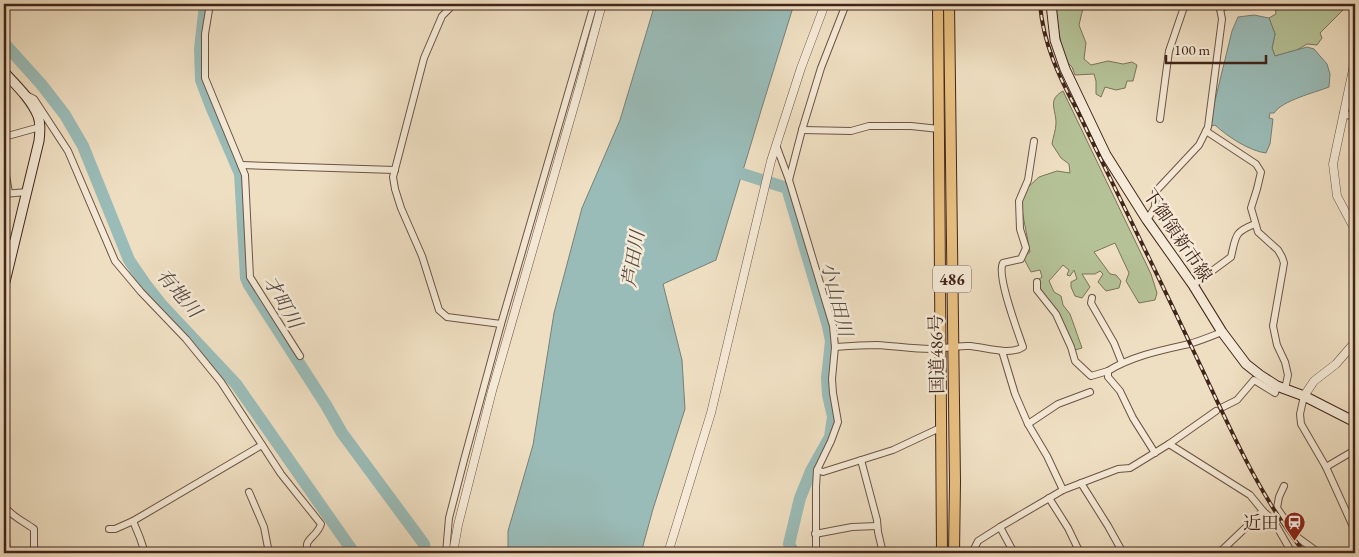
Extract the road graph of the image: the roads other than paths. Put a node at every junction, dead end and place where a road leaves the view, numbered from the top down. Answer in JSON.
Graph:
{"nodes":[{"id":1,"x":210,"y":4,"type":"edge"},
{"id":2,"x":454,"y":4,"type":"edge"},
{"id":3,"x":594,"y":4,"type":"edge"},
{"id":4,"x":602,"y":4,"type":"edge"},
{"id":5,"x":825,"y":4,"type":"edge"},
{"id":6,"x":846,"y":4,"type":"edge"},
{"id":7,"x":938,"y":4,"type":"edge"},
{"id":8,"x":949,"y":4,"type":"edge"},
{"id":9,"x":1051,"y":4,"type":"edge"},
{"id":10,"x":1185,"y":4,"type":"edge"},
{"id":11,"x":1229,"y":4,"type":"edge"},
{"id":12,"x":1220,"y":6,"type":"edge"},
{"id":13,"x":1355,"y":60,"type":"edge"},
{"id":14,"x":4,"y":72,"type":"edge"},
{"id":15,"x":26,"y":95,"type":"junction"},
{"id":16,"x":1343,"y":114,"type":"junction"},
{"id":17,"x":1355,"y":117,"type":"edge"},
{"id":18,"x":1160,"y":119,"type":"dead end"},
{"id":19,"x":40,"y":127,"type":"junction"},
{"id":20,"x":939,"y":129,"type":"junction"},
{"id":21,"x":802,"y":130,"type":"junction"},
{"id":22,"x":1206,"y":131,"type":"junction"},
{"id":23,"x":4,"y":137,"type":"edge"},
{"id":24,"x":1034,"y":141,"type":"dead end"},
{"id":25,"x":776,"y":145,"type":"junction"},
{"id":26,"x":4,"y":163,"type":"edge"},
{"id":27,"x":241,"y":165,"type":"junction"},
{"id":28,"x":395,"y":170,"type":"junction"},
{"id":29,"x":789,"y":180,"type":"junction"},
{"id":30,"x":27,"y":192,"type":"junction"},
{"id":31,"x":6,"y":193,"type":"edge"},
{"id":32,"x":1147,"y":220,"type":"junction"},
{"id":33,"x":1255,"y":224,"type":"junction"},
{"id":34,"x":1355,"y":230,"type":"edge"},
{"id":35,"x":4,"y":242,"type":"edge"},
{"id":36,"x":14,"y":244,"type":"junction"},
{"id":37,"x":5,"y":274,"type":"edge"},
{"id":38,"x":1036,"y":282,"type":"dead end"},
{"id":39,"x":1193,"y":285,"type":"junction"},
{"id":40,"x":4,"y":286,"type":"edge"},
{"id":41,"x":1092,"y":298,"type":"dead end"},
{"id":42,"x":501,"y":324,"type":"junction"},
{"id":43,"x":1222,"y":332,"type":"junction"},
{"id":44,"x":1355,"y":342,"type":"edge"},
{"id":45,"x":952,"y":346,"type":"junction"},
{"id":46,"x":834,"y":347,"type":"junction"},
{"id":47,"x":941,"y":348,"type":"junction"},
{"id":48,"x":1002,"y":351,"type":"junction"},
{"id":49,"x":300,"y":356,"type":"dead end"},
{"id":50,"x":1122,"y":363,"type":"junction"},
{"id":51,"x":1108,"y":371,"type":"junction"},
{"id":52,"x":1281,"y":388,"type":"junction"},
{"id":53,"x":1090,"y":392,"type":"dead end"},
{"id":54,"x":1304,"y":396,"type":"junction"},
{"id":55,"x":1223,"y":407,"type":"dead end"},
{"id":56,"x":1216,"y":411,"type":"dead end"},
{"id":57,"x":1355,"y":422,"type":"edge"},
{"id":58,"x":1028,"y":424,"type":"junction"},
{"id":59,"x":942,"y":427,"type":"junction"},
{"id":60,"x":1169,"y":444,"type":"junction"},
{"id":61,"x":262,"y":445,"type":"junction"},
{"id":62,"x":1355,"y":450,"type":"edge"},
{"id":63,"x":1155,"y":453,"type":"junction"},
{"id":64,"x":861,"y":460,"type":"junction"},
{"id":65,"x":1326,"y":467,"type":"junction"},
{"id":66,"x":817,"y":470,"type":"junction"},
{"id":67,"x":1081,"y":483,"type":"junction"},
{"id":68,"x":1284,"y":486,"type":"dead end"},
{"id":69,"x":1063,"y":490,"type":"junction"},
{"id":70,"x":249,"y":492,"type":"dead end"},
{"id":71,"x":1049,"y":498,"type":"junction"},
{"id":72,"x":4,"y":508,"type":"edge"},
{"id":73,"x":1263,"y":511,"type":"junction"},
{"id":74,"x":133,"y":521,"type":"junction"},
{"id":75,"x":4,"y":522,"type":"edge"},
{"id":76,"x":877,"y":526,"type":"junction"},
{"id":77,"x":1000,"y":527,"type":"junction"},
{"id":78,"x":109,"y":529,"type":"dead end"},
{"id":79,"x":1355,"y":531,"type":"edge"},
{"id":80,"x":815,"y":534,"type":"junction"},
{"id":81,"x":1297,"y":537,"type":"junction"},
{"id":82,"x":1283,"y":538,"type":"junction"},
{"id":83,"x":5,"y":553,"type":"edge"},
{"id":84,"x":34,"y":553,"type":"edge"},
{"id":85,"x":145,"y":553,"type":"edge"},
{"id":86,"x":269,"y":553,"type":"edge"},
{"id":87,"x":309,"y":553,"type":"edge"},
{"id":88,"x":446,"y":553,"type":"edge"},
{"id":89,"x":453,"y":553,"type":"edge"},
{"id":90,"x":668,"y":553,"type":"edge"},
{"id":91,"x":816,"y":553,"type":"edge"},
{"id":92,"x":883,"y":553,"type":"edge"},
{"id":93,"x":942,"y":553,"type":"edge"},
{"id":94,"x":954,"y":553,"type":"edge"},
{"id":95,"x":974,"y":553,"type":"edge"},
{"id":96,"x":1014,"y":553,"type":"edge"},
{"id":97,"x":1080,"y":553,"type":"edge"},
{"id":98,"x":1123,"y":553,"type":"edge"},
{"id":99,"x":1219,"y":553,"type":"edge"},
{"id":100,"x":1292,"y":553,"type":"edge"},
{"id":101,"x":1318,"y":553,"type":"edge"}],
"edges":[{"from":1,"to":27,"type":"street"},
{"from":2,"to":28,"type":"street"},
{"from":3,"to":42,"type":"street"},
{"from":4,"to":89,"type":"street"},
{"from":5,"to":25,"type":"street"},
{"from":6,"to":21,"type":"street"},
{"from":7,"to":20,"type":"highway","name":"国道486号","number":"486"},
{"from":8,"to":45,"type":"highway","name":"国道486号","number":"486"},
{"from":9,"to":32,"type":"main road","name":"下御領新市線"},
{"from":10,"to":18,"type":"street"},
{"from":11,"to":12,"type":"street"},
{"from":12,"to":22,"type":"street"},
{"from":13,"to":16,"type":"street"},
{"from":14,"to":15,"type":"main road"},
{"from":15,"to":19,"type":"main road"},
{"from":15,"to":61,"type":"street"},
{"from":16,"to":17,"type":"street"},
{"from":16,"to":34,"type":"street"},
{"from":19,"to":23,"type":"street"},
{"from":19,"to":30,"type":"main road"},
{"from":20,"to":21,"type":"street"},
{"from":20,"to":47,"type":"highway","name":"国道486号","number":"486"},
{"from":21,"to":29,"type":"street"},
{"from":22,"to":32,"type":"street"},
{"from":22,"to":33,"type":"street"},
{"from":24,"to":48,"type":"street"},
{"from":25,"to":29,"type":"street"},
{"from":25,"to":90,"type":"street"},
{"from":26,"to":31,"type":"street"},
{"from":27,"to":28,"type":"street"},
{"from":27,"to":49,"type":"street"},
{"from":28,"to":42,"type":"street"},
{"from":29,"to":46,"type":"street"},
{"from":30,"to":31,"type":"street"},
{"from":30,"to":36,"type":"main road"},
{"from":32,"to":39,"type":"main road","name":"下御領新市線"},
{"from":33,"to":39,"type":"street"},
{"from":33,"to":52,"type":"street"},
{"from":35,"to":36,"type":"street"},
{"from":36,"to":37,"type":"main road"},
{"from":37,"to":40,"type":"main road"},
{"from":38,"to":51,"type":"street"},
{"from":39,"to":43,"type":"main road","name":"下御領新市線"},
{"from":41,"to":50,"type":"street"},
{"from":42,"to":88,"type":"street"},
{"from":43,"to":50,"type":"street"},
{"from":43,"to":52,"type":"main road","name":"下御領新市線"},
{"from":44,"to":54,"type":"street"},
{"from":45,"to":47,"type":"street"},
{"from":45,"to":48,"type":"street"},
{"from":45,"to":94,"type":"highway","name":"国道486号","number":"486"},
{"from":46,"to":47,"type":"street"},
{"from":46,"to":66,"type":"street"},
{"from":47,"to":59,"type":"highway","name":"国道486号","number":"486"},
{"from":48,"to":58,"type":"street"},
{"from":50,"to":51,"type":"street"},
{"from":51,"to":63,"type":"street"},
{"from":52,"to":54,"type":"main road","name":"下御領新市線"},
{"from":52,"to":55,"type":"street"},
{"from":53,"to":58,"type":"street"},
{"from":54,"to":57,"type":"main road","name":"下御領新市線"},
{"from":54,"to":65,"type":"street"},
{"from":56,"to":60,"type":"street"},
{"from":58,"to":69,"type":"street"},
{"from":59,"to":64,"type":"street"},
{"from":59,"to":93,"type":"highway","name":"国道486号","number":"486"},
{"from":60,"to":63,"type":"street"},
{"from":60,"to":73,"type":"street"},
{"from":61,"to":74,"type":"street"},
{"from":61,"to":87,"type":"street"},
{"from":62,"to":65,"type":"street"},
{"from":63,"to":67,"type":"street"},
{"from":64,"to":66,"type":"street"},
{"from":64,"to":76,"type":"street"},
{"from":65,"to":79,"type":"street"},
{"from":66,"to":80,"type":"street"},
{"from":67,"to":69,"type":"street"},
{"from":67,"to":98,"type":"street"},
{"from":68,"to":81,"type":"street"},
{"from":69,"to":71,"type":"street"},
{"from":70,"to":86,"type":"street"},
{"from":71,"to":77,"type":"street"},
{"from":71,"to":97,"type":"street"},
{"from":72,"to":84,"type":"street"},
{"from":73,"to":82,"type":"street"},
{"from":73,"to":99,"type":"street"},
{"from":74,"to":78,"type":"street"},
{"from":74,"to":85,"type":"street"},
{"from":75,"to":83,"type":"main road"},
{"from":76,"to":80,"type":"street"},
{"from":76,"to":92,"type":"street"},
{"from":77,"to":95,"type":"street"},
{"from":77,"to":96,"type":"street"},
{"from":80,"to":91,"type":"street"},
{"from":81,"to":82,"type":"street"},
{"from":81,"to":101,"type":"street"},
{"from":82,"to":100,"type":"street"}]}
